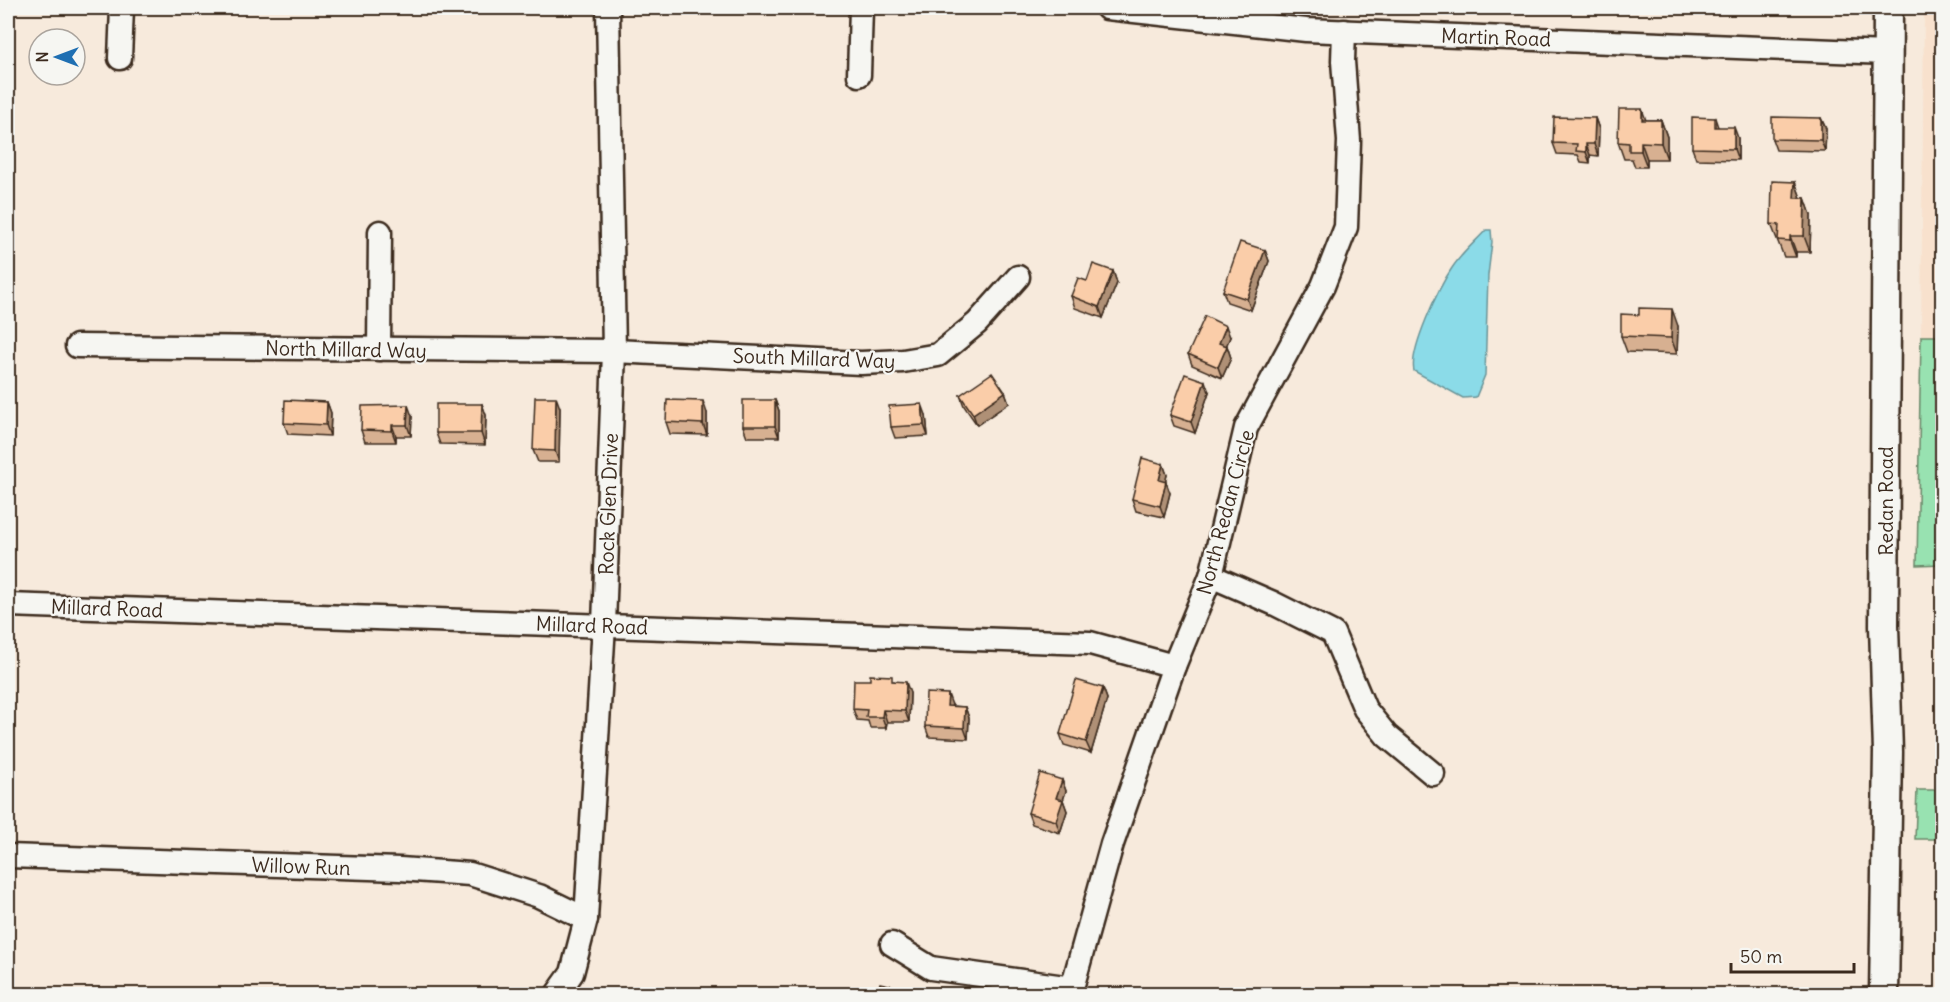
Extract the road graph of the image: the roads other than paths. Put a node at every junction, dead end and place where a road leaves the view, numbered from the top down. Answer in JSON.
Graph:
{"nodes":[{"id":1,"x":122,"y":8,"type":"edge"},
{"id":2,"x":608,"y":8,"type":"edge"},
{"id":3,"x":861,"y":8,"type":"edge"},
{"id":4,"x":1107,"y":8,"type":"edge"},
{"id":5,"x":1888,"y":8,"type":"edge"},
{"id":6,"x":1344,"y":32,"type":"junction"},
{"id":7,"x":1887,"y":53,"type":"junction"},
{"id":8,"x":120,"y":58,"type":"dead end"},
{"id":9,"x":859,"y":75,"type":"dead end"},
{"id":10,"x":380,"y":232,"type":"dead end"},
{"id":11,"x":1018,"y":277,"type":"dead end"},
{"id":12,"x":77,"y":346,"type":"dead end"},
{"id":13,"x":379,"y":349,"type":"junction"},
{"id":14,"x":614,"y":351,"type":"junction"},
{"id":15,"x":1211,"y":576,"type":"junction"},
{"id":16,"x":8,"y":605,"type":"edge"},
{"id":17,"x":604,"y":625,"type":"junction"},
{"id":18,"x":1174,"y":666,"type":"junction"},
{"id":19,"x":1433,"y":774,"type":"dead end"},
{"id":20,"x":8,"y":856,"type":"edge"},
{"id":21,"x":586,"y":919,"type":"junction"},
{"id":22,"x":892,"y":944,"type":"dead end"},
{"id":23,"x":1072,"y":991,"type":"edge"},
{"id":24,"x":557,"y":994,"type":"edge"},
{"id":25,"x":1884,"y":994,"type":"edge"}],
"edges":[{"from":1,"to":8,"type":"street"},
{"from":2,"to":14,"type":"street","name":"Rock Glen Drive"},
{"from":3,"to":9,"type":"street"},
{"from":4,"to":6,"type":"street","name":"Martin Road"},
{"from":5,"to":7,"type":"main road","name":"Redan Road"},
{"from":6,"to":7,"type":"street","name":"Martin Road"},
{"from":6,"to":15,"type":"street","name":"North Redan Circle"},
{"from":7,"to":25,"type":"main road","name":"Redan Road"},
{"from":10,"to":13,"type":"street"},
{"from":11,"to":14,"type":"street","name":"South Millard Way"},
{"from":12,"to":13,"type":"street","name":"North Millard Way"},
{"from":13,"to":14,"type":"street","name":"North Millard Way"},
{"from":14,"to":17,"type":"street","name":"Rock Glen Drive"},
{"from":15,"to":18,"type":"street","name":"North Redan Circle"},
{"from":15,"to":19,"type":"street"},
{"from":16,"to":17,"type":"street","name":"Millard Road"},
{"from":17,"to":18,"type":"street","name":"Millard Road"},
{"from":17,"to":21,"type":"street","name":"Rock Glen Drive"},
{"from":18,"to":23,"type":"street","name":"North Redan Circle"},
{"from":20,"to":21,"type":"street","name":"Willow Run"},
{"from":21,"to":24,"type":"street","name":"Rock Glen Drive"},
{"from":22,"to":23,"type":"street"}]}
